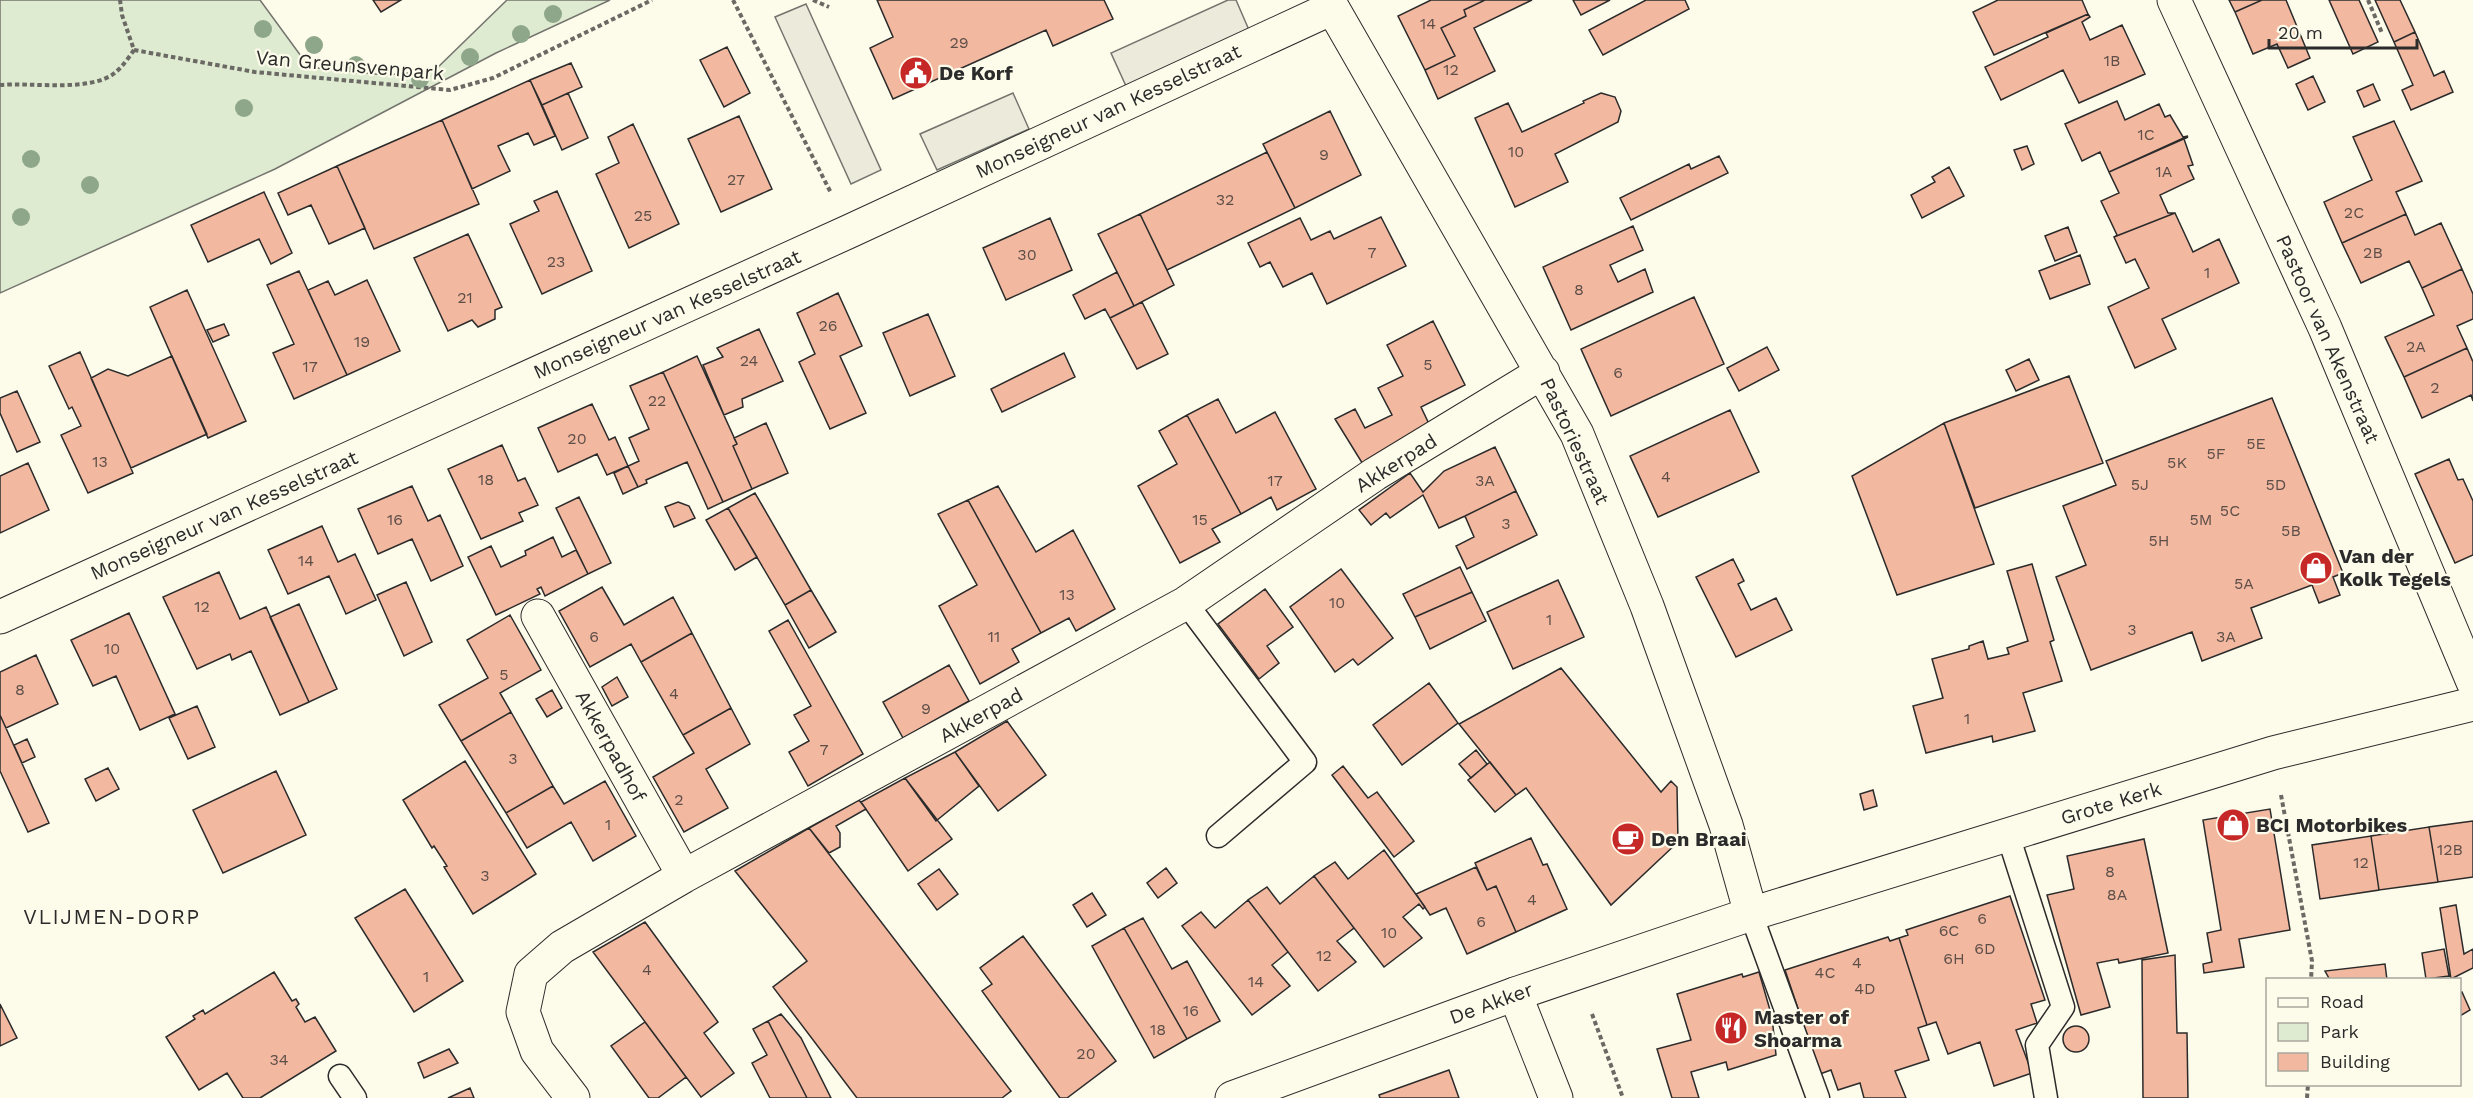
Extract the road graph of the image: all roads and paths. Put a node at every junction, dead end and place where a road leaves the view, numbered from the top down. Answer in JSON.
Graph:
{"nodes":[{"id":1,"x":120,"y":0,"type":"edge"},
{"id":2,"x":652,"y":0,"type":"edge"},
{"id":3,"x":733,"y":0,"type":"edge"},
{"id":4,"x":813,"y":0,"type":"edge"},
{"id":5,"x":2174,"y":0,"type":"edge"},
{"id":6,"x":2368,"y":0,"type":"edge"},
{"id":7,"x":1330,"y":4,"type":"edge"},
{"id":8,"x":829,"y":7,"type":"dead end"},
{"id":9,"x":2382,"y":33,"type":"dead end"},
{"id":10,"x":134,"y":50,"type":"junction"},
{"id":11,"x":0,"y":85,"type":"edge"},
{"id":12,"x":850,"y":231,"type":"junction"},
{"id":13,"x":1543,"y":372,"type":"junction"},
{"id":14,"x":1186,"y":603,"type":"junction"},
{"id":15,"x":538,"y":616,"type":"dead end"},
{"id":16,"x":0,"y":617,"type":"edge"},
{"id":17,"x":2473,"y":682,"type":"edge"},
{"id":18,"x":2473,"y":704,"type":"edge"},
{"id":19,"x":2273,"y":753,"type":"junction"},
{"id":20,"x":2008,"y":835,"type":"junction"},
{"id":21,"x":1218,"y":836,"type":"dead end"},
{"id":22,"x":684,"y":876,"type":"junction"},
{"id":23,"x":1751,"y":914,"type":"junction"},
{"id":24,"x":2311,"y":978,"type":"edge"},
{"id":25,"x":1515,"y":994,"type":"junction"},
{"id":26,"x":1590,"y":1008,"type":"dead end"},
{"id":27,"x":340,"y":1076,"type":"dead end"},
{"id":28,"x":355,"y":1098,"type":"edge"},
{"id":29,"x":573,"y":1098,"type":"edge"},
{"id":30,"x":1232,"y":1098,"type":"edge"},
{"id":31,"x":1556,"y":1098,"type":"edge"},
{"id":32,"x":1623,"y":1098,"type":"edge"},
{"id":33,"x":1818,"y":1098,"type":"edge"},
{"id":34,"x":2046,"y":1098,"type":"edge"}],
"edges":[{"from":1,"to":10,"type":"path"},
{"from":2,"to":10,"type":"path","name":"Van Greunsvenpark"},
{"from":3,"to":12,"type":"path"},
{"from":4,"to":8,"type":"path"},
{"from":5,"to":17,"type":"street","name":"Pastoor van Akenstraat"},
{"from":6,"to":9,"type":"path"},
{"from":7,"to":12,"type":"street","name":"Monseigneur van Kesselstraat"},
{"from":7,"to":13,"type":"street","name":"Pastoriestraat"},
{"from":10,"to":11,"type":"path"},
{"from":12,"to":16,"type":"street","name":"Monseigneur van Kesselstraat"},
{"from":13,"to":14,"type":"street","name":"Akkerpad"},
{"from":13,"to":23,"type":"street","name":"Pastoriestraat"},
{"from":14,"to":21,"type":"lane"},
{"from":14,"to":22,"type":"street","name":"Akkerpad"},
{"from":15,"to":22,"type":"street","name":"Akkerpadhof"},
{"from":18,"to":19,"type":"street","name":"Grote Kerk"},
{"from":19,"to":20,"type":"street","name":"Grote Kerk"},
{"from":19,"to":24,"type":"path"},
{"from":20,"to":23,"type":"street","name":"Grote Kerk"},
{"from":20,"to":34,"type":"lane"},
{"from":22,"to":29,"type":"street","name":"Akkerpad"},
{"from":23,"to":25,"type":"street","name":"De Akker"},
{"from":23,"to":33,"type":"lane"},
{"from":25,"to":30,"type":"street","name":"De Akker"},
{"from":25,"to":31,"type":"street"},
{"from":26,"to":32,"type":"path"},
{"from":27,"to":28,"type":"lane"}]}
